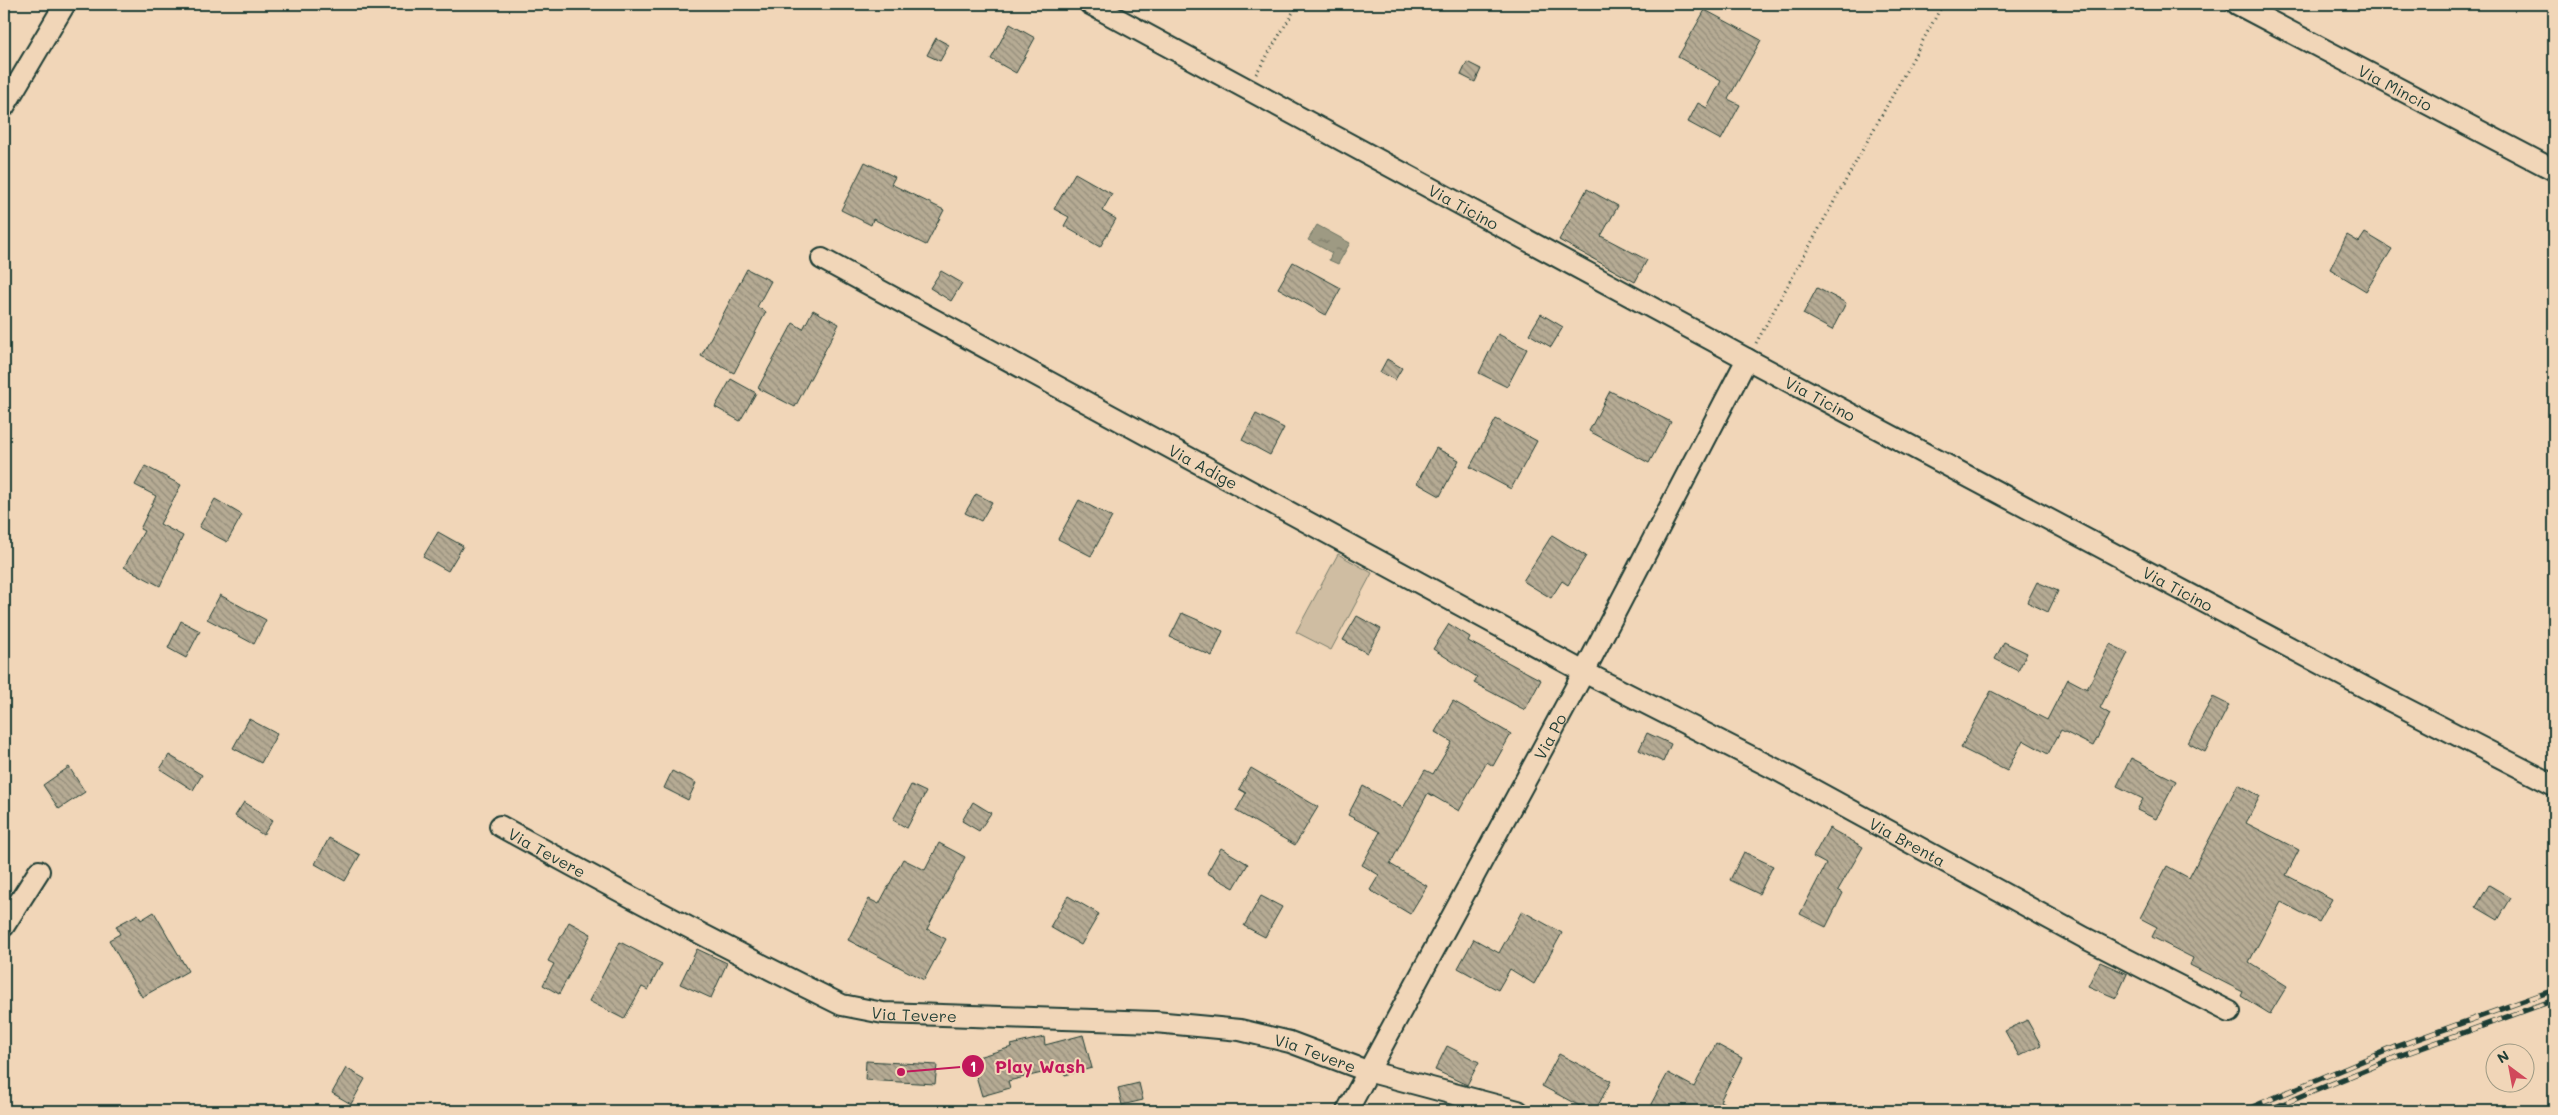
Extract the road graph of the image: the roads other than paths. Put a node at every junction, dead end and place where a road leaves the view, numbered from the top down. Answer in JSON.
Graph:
{"nodes":[{"id":1,"x":65,"y":4,"type":"edge"},
{"id":2,"x":1090,"y":4,"type":"edge"},
{"id":3,"x":2237,"y":4,"type":"edge"},
{"id":4,"x":4,"y":107,"type":"edge"},
{"id":5,"x":2554,"y":170,"type":"edge"},
{"id":6,"x":822,"y":259,"type":"dead end"},
{"id":7,"x":1747,"y":359,"type":"junction"},
{"id":8,"x":1584,"y":672,"type":"junction"},
{"id":9,"x":2554,"y":785,"type":"edge"},
{"id":10,"x":500,"y":826,"type":"dead end"},
{"id":11,"x":40,"y":871,"type":"dead end"},
{"id":12,"x":4,"y":926,"type":"edge"},
{"id":13,"x":2230,"y":1012,"type":"dead end"},
{"id":14,"x":1367,"y":1070,"type":"junction"},
{"id":15,"x":1347,"y":1111,"type":"edge"},
{"id":16,"x":1518,"y":1111,"type":"edge"}],
"edges":[{"from":1,"to":4,"type":"street"},
{"from":2,"to":7,"type":"street","name":"Via Ticino"},
{"from":3,"to":5,"type":"street","name":"Via Mincio"},
{"from":6,"to":8,"type":"street","name":"Via Adige"},
{"from":7,"to":8,"type":"street","name":"Via Po"},
{"from":7,"to":9,"type":"street","name":"Via Ticino"},
{"from":8,"to":13,"type":"street","name":"Via Brenta"},
{"from":8,"to":14,"type":"street","name":"Via Po"},
{"from":10,"to":14,"type":"street","name":"Via Tevere"},
{"from":11,"to":12,"type":"street"},
{"from":14,"to":15,"type":"street","name":"Via Po"},
{"from":14,"to":16,"type":"street","name":"Via Tevere"}]}
